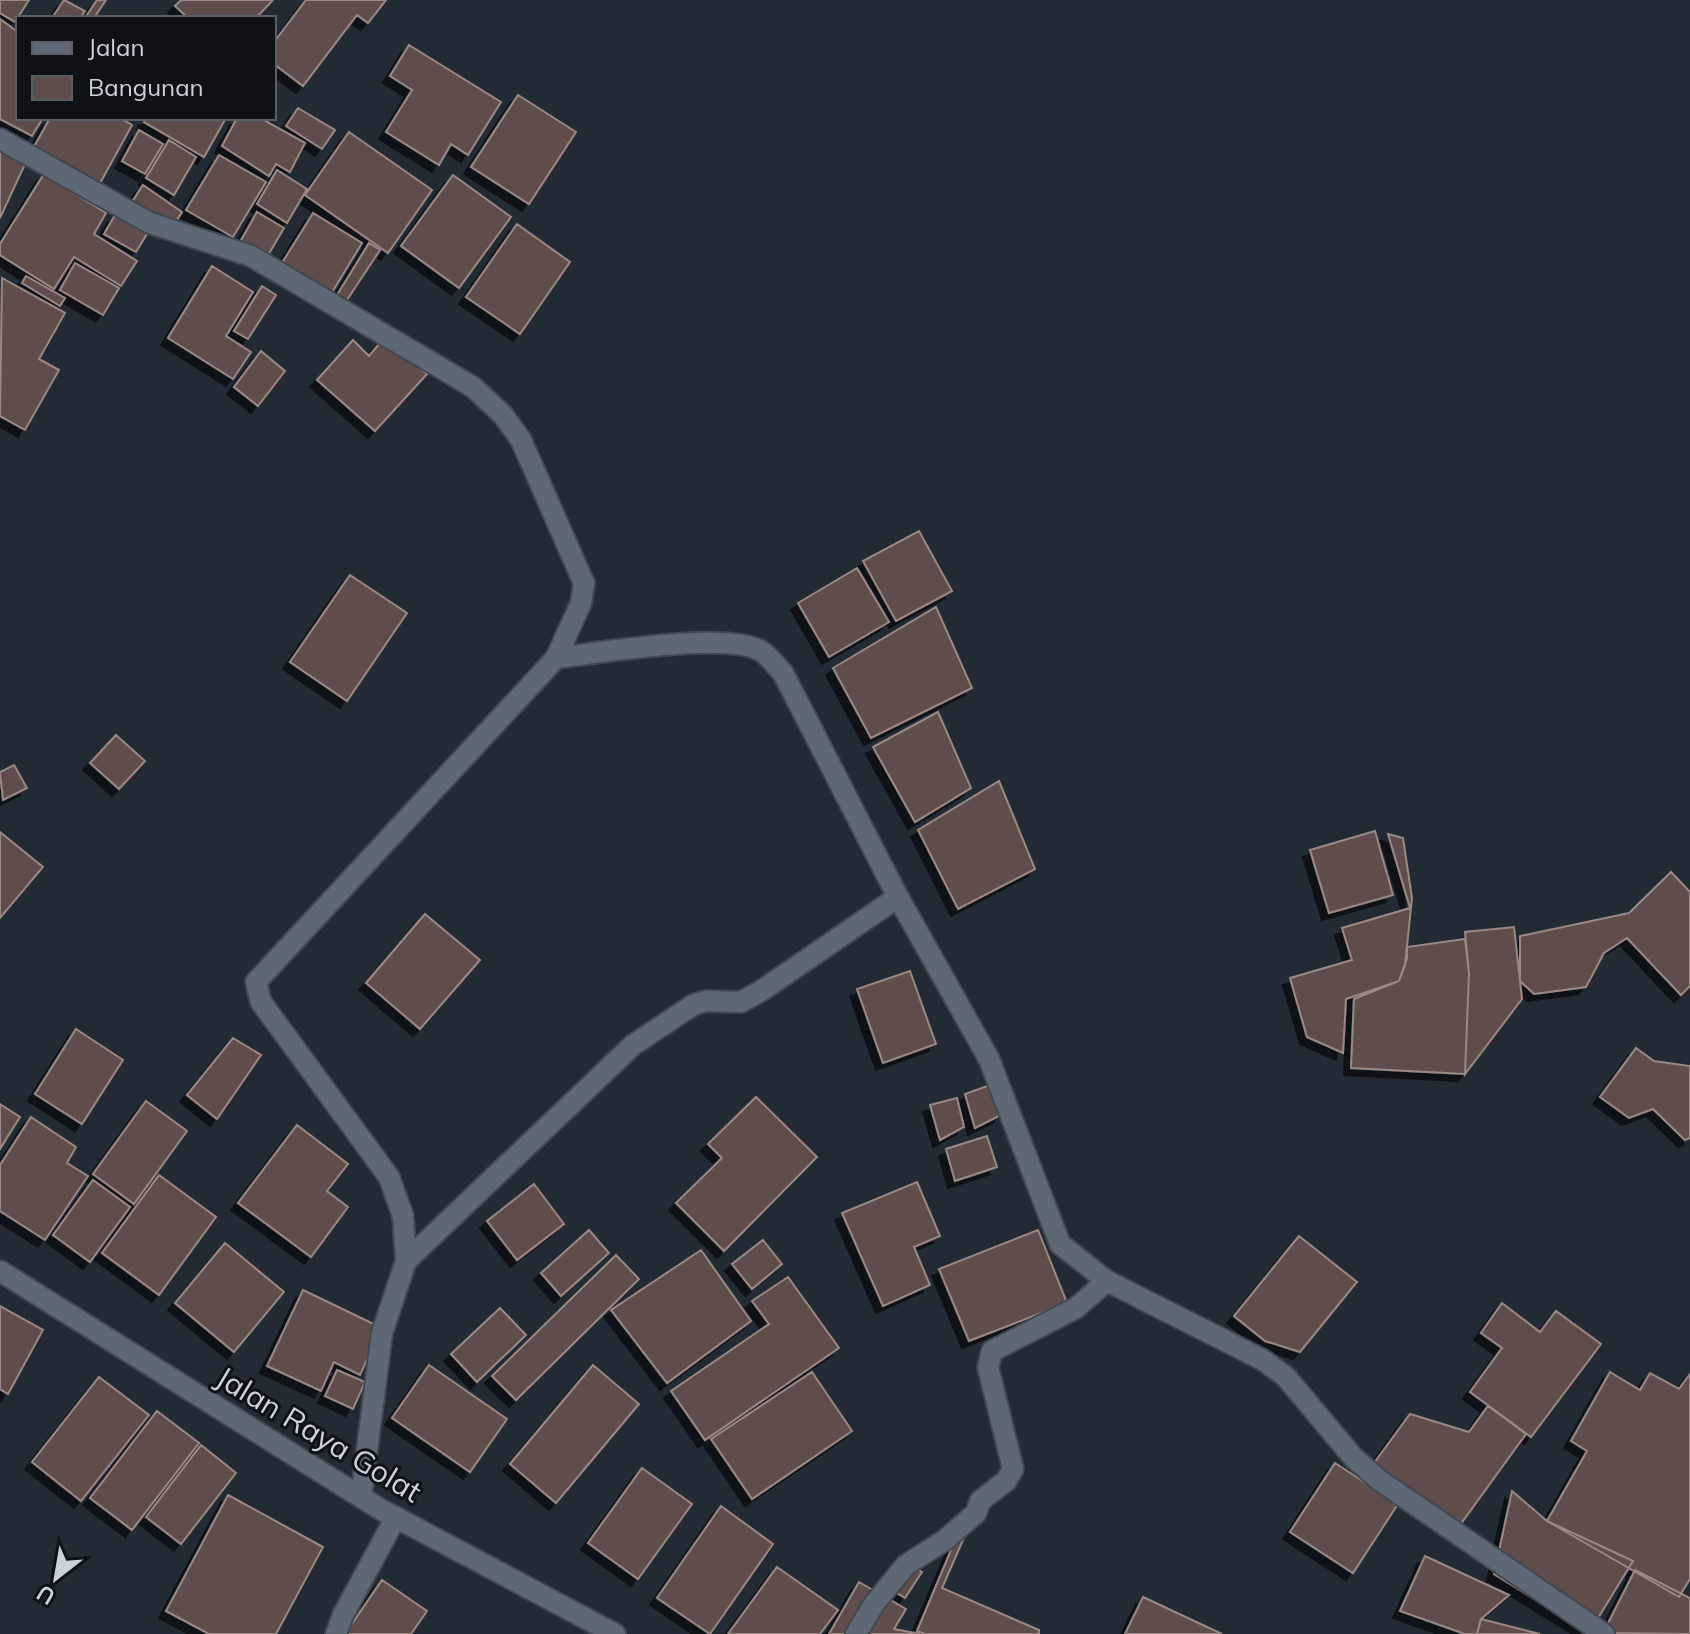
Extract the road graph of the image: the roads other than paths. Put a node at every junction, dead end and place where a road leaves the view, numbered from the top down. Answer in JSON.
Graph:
{"nodes":[{"id":1,"x":0,"y":139,"type":"edge"},
{"id":2,"x":556,"y":658,"type":"junction"},
{"id":3,"x":898,"y":897,"type":"junction"},
{"id":4,"x":406,"y":1261,"type":"junction"},
{"id":5,"x":0,"y":1271,"type":"edge"},
{"id":6,"x":1107,"y":1281,"type":"junction"},
{"id":7,"x":361,"y":1497,"type":"junction"},
{"id":8,"x":396,"y":1517,"type":"junction"},
{"id":9,"x":336,"y":1634,"type":"edge"},
{"id":10,"x":615,"y":1634,"type":"edge"},
{"id":11,"x":856,"y":1634,"type":"edge"},
{"id":12,"x":1604,"y":1634,"type":"edge"}],
"edges":[{"from":1,"to":2,"type":"street"},
{"from":2,"to":3,"type":"street"},
{"from":2,"to":4,"type":"street"},
{"from":3,"to":4,"type":"street"},
{"from":3,"to":6,"type":"street"},
{"from":4,"to":7,"type":"street"},
{"from":5,"to":7,"type":"street","name":"Jalan Raya Golat"},
{"from":6,"to":11,"type":"street"},
{"from":6,"to":12,"type":"street"},
{"from":7,"to":8,"type":"street","name":"Jalan Raya Golat"},
{"from":8,"to":9,"type":"street"},
{"from":8,"to":10,"type":"street","name":"Jalan Raya Golat"}]}
